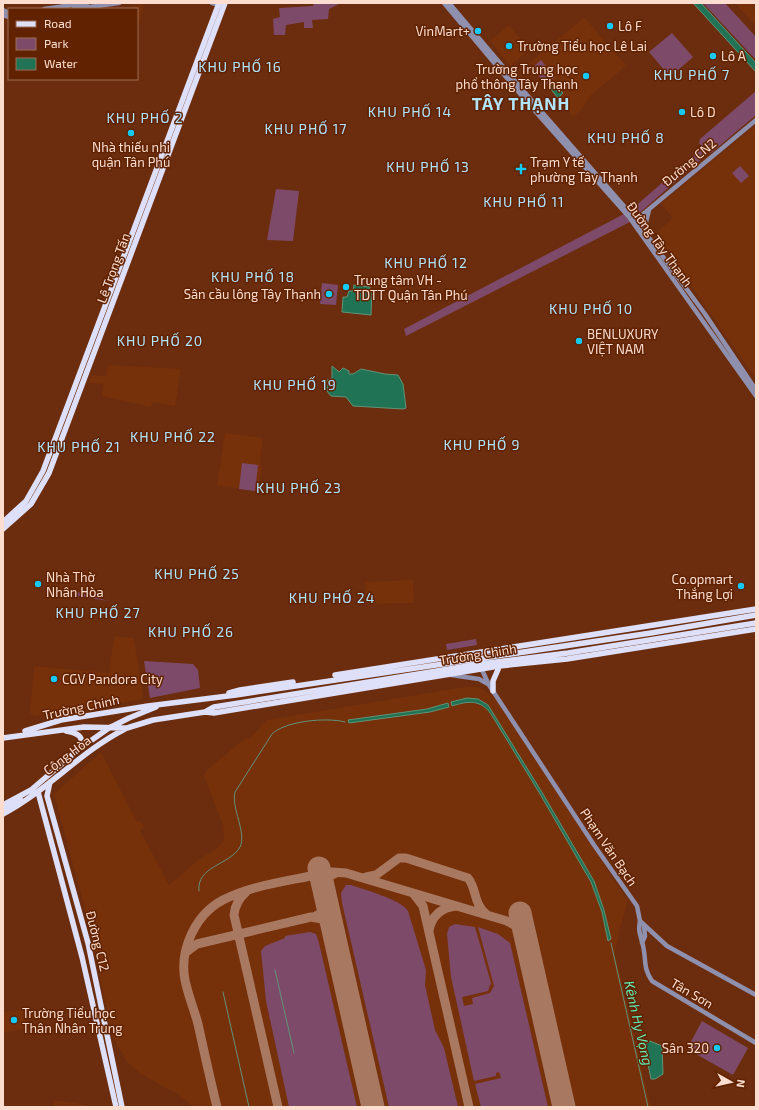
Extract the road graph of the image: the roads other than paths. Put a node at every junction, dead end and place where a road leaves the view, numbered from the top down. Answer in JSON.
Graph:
{"nodes":[{"id":1,"x":87,"y":3,"type":"edge"},
{"id":2,"x":119,"y":3,"type":"edge"},
{"id":3,"x":212,"y":3,"type":"edge"},
{"id":4,"x":444,"y":3,"type":"edge"},
{"id":5,"x":449,"y":3,"type":"edge"},
{"id":6,"x":221,"y":4,"type":"edge"},
{"id":7,"x":81,"y":6,"type":"edge"},
{"id":8,"x":74,"y":8,"type":"edge"},
{"id":9,"x":507,"y":75,"type":"junction"},
{"id":10,"x":756,"y":120,"type":"edge"},
{"id":11,"x":649,"y":210,"type":"junction"},
{"id":12,"x":636,"y":220,"type":"junction"},
{"id":13,"x":646,"y":234,"type":"junction"},
{"id":14,"x":655,"y":250,"type":"junction"},
{"id":15,"x":756,"y":390,"type":"edge"},
{"id":16,"x":756,"y":396,"type":"edge"},
{"id":17,"x":3,"y":522,"type":"edge"},
{"id":18,"x":3,"y":529,"type":"edge"},
{"id":19,"x":756,"y":609,"type":"edge"},
{"id":20,"x":756,"y":615,"type":"edge"},
{"id":21,"x":756,"y":623,"type":"edge"},
{"id":22,"x":756,"y":629,"type":"edge"},
{"id":23,"x":478,"y":655,"type":"junction"},
{"id":24,"x":500,"y":664,"type":"junction"},
{"id":25,"x":481,"y":667,"type":"junction"},
{"id":26,"x":449,"y":675,"type":"junction"},
{"id":27,"x":489,"y":685,"type":"junction"},
{"id":28,"x":493,"y":691,"type":"junction"},
{"id":29,"x":283,"y":696,"type":"junction"},
{"id":30,"x":292,"y":701,"type":"junction"},
{"id":31,"x":164,"y":705,"type":"junction"},
{"id":32,"x":205,"y":712,"type":"junction"},
{"id":33,"x":61,"y":720,"type":"junction"},
{"id":34,"x":124,"y":720,"type":"junction"},
{"id":35,"x":109,"y":728,"type":"junction"},
{"id":36,"x":127,"y":728,"type":"junction"},
{"id":37,"x":62,"y":730,"type":"junction"},
{"id":38,"x":114,"y":735,"type":"junction"},
{"id":39,"x":3,"y":736,"type":"edge"},
{"id":40,"x":79,"y":749,"type":"junction"},
{"id":41,"x":50,"y":782,"type":"junction"},
{"id":42,"x":38,"y":792,"type":"junction"},
{"id":43,"x":23,"y":795,"type":"junction"},
{"id":44,"x":32,"y":796,"type":"junction"},
{"id":45,"x":40,"y":800,"type":"junction"},
{"id":46,"x":23,"y":803,"type":"junction"},
{"id":47,"x":14,"y":804,"type":"junction"},
{"id":48,"x":3,"y":805,"type":"edge"},
{"id":49,"x":3,"y":810,"type":"edge"},
{"id":50,"x":3,"y":814,"type":"edge"},
{"id":51,"x":640,"y":921,"type":"junction"},
{"id":52,"x":644,"y":926,"type":"junction"},
{"id":53,"x":642,"y":943,"type":"junction"},
{"id":54,"x":756,"y":995,"type":"edge"},
{"id":55,"x":756,"y":1043,"type":"edge"},
{"id":56,"x":116,"y":1107,"type":"edge"},
{"id":57,"x":122,"y":1107,"type":"edge"}],
"edges":[{"from":1,"to":7,"type":"street"},
{"from":2,"to":7,"type":"street"},
{"from":3,"to":6,"type":"street"},
{"from":4,"to":9,"type":"street","name":"Đường Tây Thạnh"},
{"from":5,"to":9,"type":"street","name":"Đường Tây Thạnh"},
{"from":6,"to":17,"type":"main road","name":"Lê Trọng Tấn"},
{"from":6,"to":18,"type":"main road","name":"Lê Trọng Tấn"},
{"from":7,"to":8,"type":"street"},
{"from":9,"to":12,"type":"street","name":"Đường Tây Thạnh"},
{"from":9,"to":14,"type":"street","name":"Đường Tây Thạnh"},
{"from":10,"to":11,"type":"street","name":"Đường CN2"},
{"from":11,"to":12,"type":"street","name":"Đường CN2"},
{"from":11,"to":13,"type":"street"},
{"from":12,"to":13,"type":"street","name":"Đường Tây Thạnh"},
{"from":13,"to":14,"type":"street","name":"Đường Tây Thạnh"},
{"from":14,"to":15,"type":"street","name":"Đường Tây Thạnh"},
{"from":14,"to":16,"type":"street","name":"Đường Tây Thạnh"},
{"from":19,"to":23,"type":"main road","name":"Trường Chinh"},
{"from":20,"to":23,"type":"main road","name":"Trường Chinh"},
{"from":21,"to":24,"type":"main road","name":"Trường Chinh"},
{"from":22,"to":24,"type":"main road","name":"Trường Chinh"},
{"from":23,"to":25,"type":"main road"},
{"from":23,"to":31,"type":"main road","name":"Trường Chinh"},
{"from":24,"to":25,"type":"main road","name":"Trường Chinh"},
{"from":24,"to":28,"type":"main road"},
{"from":25,"to":26,"type":"main road","name":"Trường Chinh"},
{"from":25,"to":27,"type":"street","name":"Phạm Văn Bạch"},
{"from":25,"to":29,"type":"main road","name":"Trường Chinh"},
{"from":26,"to":27,"type":"street"},
{"from":26,"to":30,"type":"main road","name":"Trường Chinh"},
{"from":27,"to":28,"type":"street","name":"Phạm Văn Bạch"},
{"from":28,"to":51,"type":"street","name":"Phạm Văn Bạch"},
{"from":29,"to":30,"type":"main road"},
{"from":29,"to":32,"type":"main road","name":"Trường Chinh"},
{"from":30,"to":32,"type":"main road","name":"Trường Chinh"},
{"from":31,"to":33,"type":"main road","name":"Trường Chinh"},
{"from":31,"to":34,"type":"main road","name":"Trường Chinh"},
{"from":32,"to":36,"type":"main road","name":"Trường Chinh"},
{"from":33,"to":37,"type":"main road"},
{"from":33,"to":39,"type":"main road","name":"Trường Chinh"},
{"from":34,"to":35,"type":"main road","name":"Trường Chinh"},
{"from":34,"to":36,"type":"main road"},
{"from":35,"to":36,"type":"main road","name":"Trường Chinh"},
{"from":35,"to":37,"type":"main road","name":"Trường Chinh"},
{"from":35,"to":38,"type":"main road"},
{"from":35,"to":40,"type":"main road","name":"Cộng Hòa"},
{"from":36,"to":38,"type":"main road","name":"Cộng Hòa"},
{"from":37,"to":39,"type":"main road","name":"Trường Chinh"},
{"from":37,"to":40,"type":"main road"},
{"from":38,"to":41,"type":"main road","name":"Cộng Hòa"},
{"from":40,"to":42,"type":"main road"},
{"from":40,"to":43,"type":"main road","name":"Cộng Hòa"},
{"from":41,"to":42,"type":"main road","name":"Cộng Hòa"},
{"from":41,"to":57,"type":"main road","name":"Đường C12"},
{"from":42,"to":44,"type":"main road","name":"Cộng Hòa"},
{"from":42,"to":45,"type":"main road","name":"Đường C12"},
{"from":43,"to":47,"type":"main road","name":"Cộng Hòa"},
{"from":43,"to":48,"type":"main road","name":"Cộng Hòa"},
{"from":44,"to":45,"type":"main road"},
{"from":44,"to":46,"type":"main road","name":"Cộng Hòa"},
{"from":45,"to":56,"type":"main road","name":"Đường C12"},
{"from":46,"to":47,"type":"main road","name":"Cộng Hòa"},
{"from":46,"to":50,"type":"main road","name":"Cộng Hòa"},
{"from":47,"to":49,"type":"main road","name":"Cộng Hòa"},
{"from":51,"to":52,"type":"street","name":"Phạm Văn Bạch"},
{"from":51,"to":53,"type":"street","name":"Tân Sơn"},
{"from":52,"to":53,"type":"street","name":"Tân Sơn"},
{"from":52,"to":54,"type":"street","name":"Phạm Văn Bạch"},
{"from":53,"to":55,"type":"street","name":"Tân Sơn"}]}
